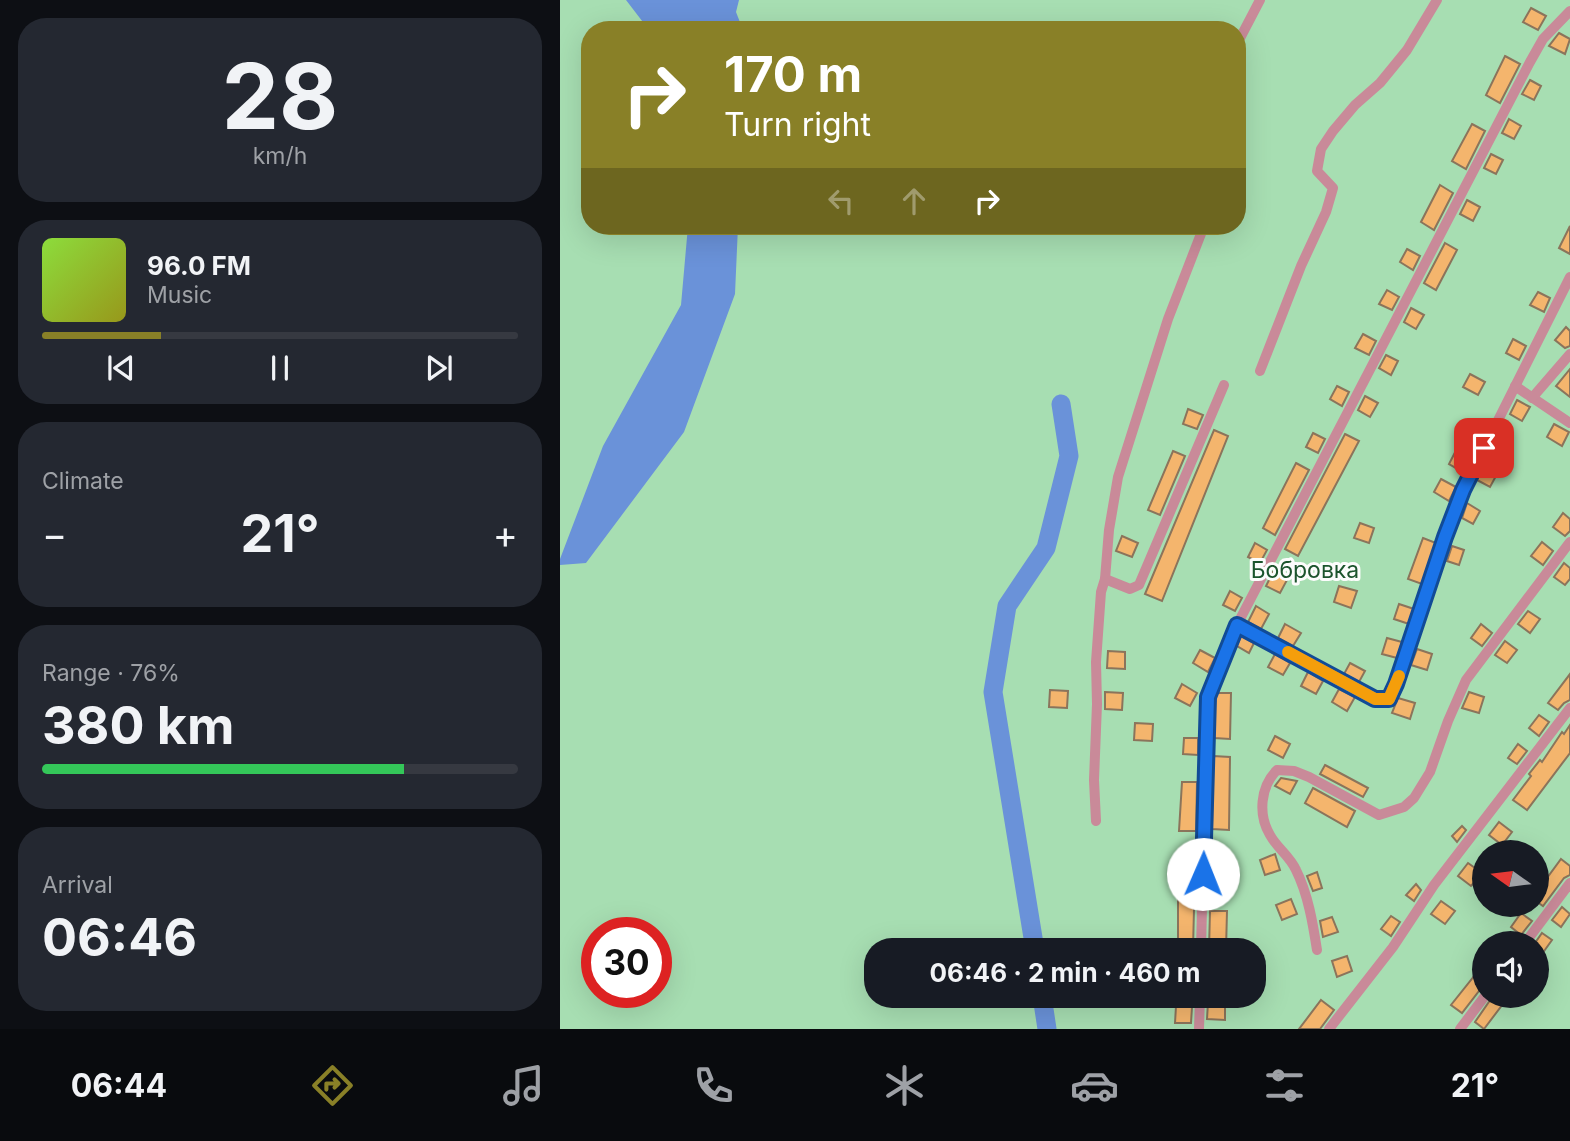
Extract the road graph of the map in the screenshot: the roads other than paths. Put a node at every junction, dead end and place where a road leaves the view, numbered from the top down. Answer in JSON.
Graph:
{"nodes":[{"id":1,"x":1260,"y":0,"type":"edge"},
{"id":2,"x":1437,"y":0,"type":"edge"},
{"id":3,"x":1564,"y":0,"type":"edge"},
{"id":4,"x":1570,"y":4,"type":"edge"},
{"id":5,"x":1570,"y":11,"type":"edge"},
{"id":6,"x":1246,"y":27,"type":"edge"},
{"id":7,"x":1201,"y":235,"type":"edge"},
{"id":8,"x":1570,"y":277,"type":"edge"},
{"id":9,"x":1570,"y":354,"type":"edge"},
{"id":10,"x":1260,"y":371,"type":"dead end"},
{"id":11,"x":1224,"y":385,"type":"dead end"},
{"id":12,"x":1515,"y":386,"type":"junction"},
{"id":13,"x":1532,"y":398,"type":"junction"},
{"id":14,"x":1570,"y":423,"type":"edge"},
{"id":15,"x":1570,"y":541,"type":"edge"},
{"id":16,"x":1105,"y":579,"type":"junction"},
{"id":17,"x":1237,"y":625,"type":"junction"},
{"id":18,"x":1570,"y":708,"type":"edge"},
{"id":19,"x":1096,"y":821,"type":"dead end"},
{"id":20,"x":1570,"y":883,"type":"edge"},
{"id":21,"x":1533,"y":931,"type":"edge"},
{"id":22,"x":1201,"y":938,"type":"edge"},
{"id":23,"x":1317,"y":950,"type":"dead end"},
{"id":24,"x":1200,"y":1008,"type":"edge"},
{"id":25,"x":1476,"y":1008,"type":"edge"},
{"id":26,"x":1199,"y":1029,"type":"edge"},
{"id":27,"x":1329,"y":1029,"type":"edge"},
{"id":28,"x":1460,"y":1029,"type":"edge"}],
"edges":[{"from":1,"to":6,"type":"street"},
{"from":2,"to":10,"type":"street"},
{"from":3,"to":4,"type":"street"},
{"from":5,"to":17,"type":"street"},
{"from":7,"to":16,"type":"street"},
{"from":8,"to":12,"type":"street"},
{"from":9,"to":13,"type":"street"},
{"from":11,"to":16,"type":"street"},
{"from":12,"to":13,"type":"street"},
{"from":12,"to":17,"type":"street"},
{"from":13,"to":14,"type":"street"},
{"from":15,"to":23,"type":"street"},
{"from":16,"to":19,"type":"street"},
{"from":17,"to":22,"type":"street"},
{"from":18,"to":27,"type":"street"},
{"from":20,"to":21,"type":"street"},
{"from":24,"to":26,"type":"street"},
{"from":25,"to":28,"type":"street"}]}
